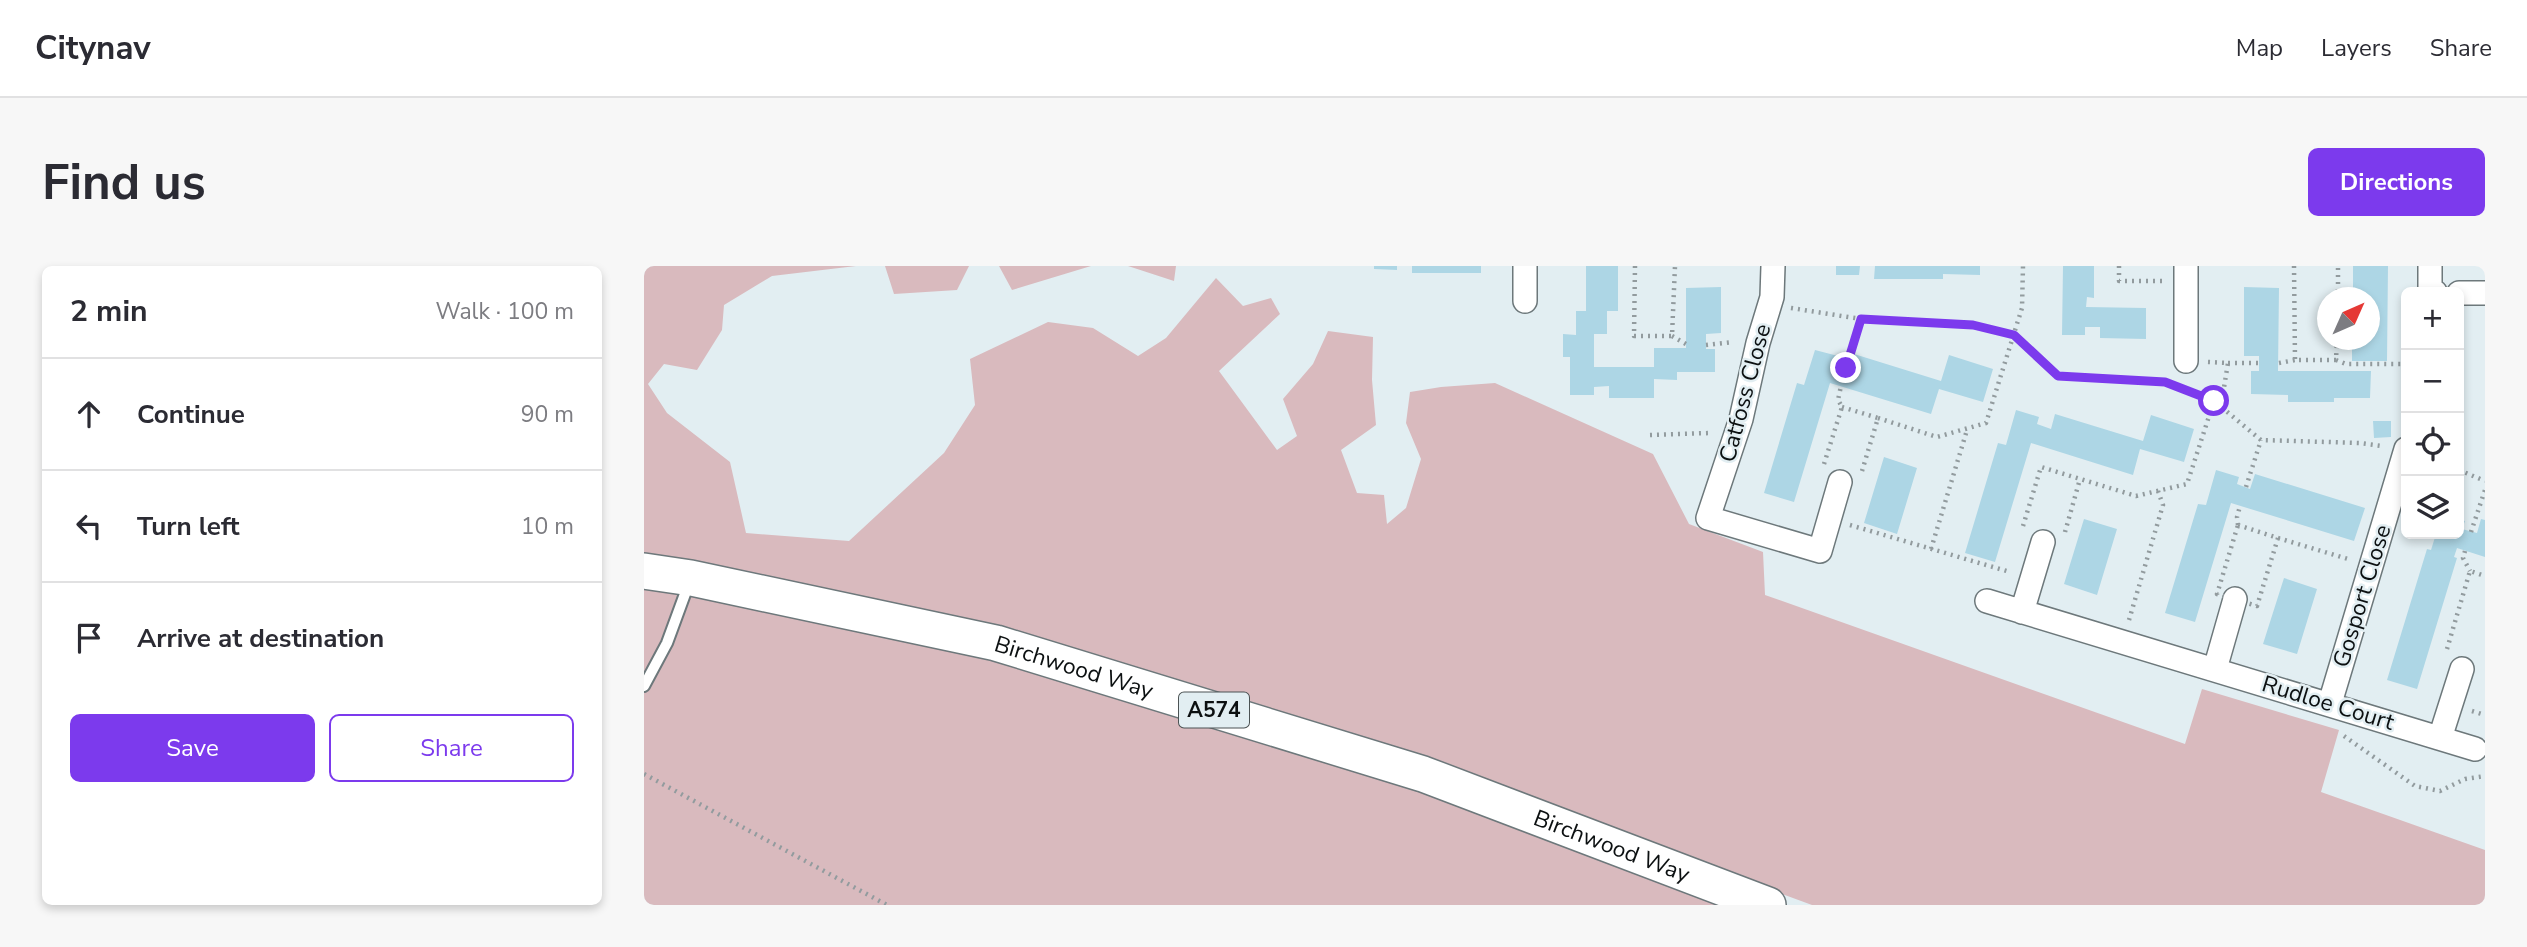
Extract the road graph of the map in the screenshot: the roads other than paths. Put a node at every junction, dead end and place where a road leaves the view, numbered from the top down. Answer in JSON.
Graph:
{"nodes":[{"id":1,"x":1525,"y":266,"type":"edge"},
{"id":2,"x":1773,"y":266,"type":"edge"},
{"id":3,"x":2430,"y":266,"type":"edge"},
{"id":4,"x":2186,"y":274,"type":"edge"},
{"id":5,"x":2432,"y":287,"type":"edge"},
{"id":6,"x":2464,"y":293,"type":"edge"},
{"id":7,"x":2485,"y":293,"type":"edge"},
{"id":8,"x":1525,"y":300,"type":"dead end"},
{"id":9,"x":2186,"y":361,"type":"road end"},
{"id":10,"x":2401,"y":466,"type":"edge"},
{"id":11,"x":1840,"y":482,"type":"road end"},
{"id":12,"x":2043,"y":542,"type":"dead end"},
{"id":13,"x":644,"y":571,"type":"edge"},
{"id":14,"x":691,"y":578,"type":"junction"},
{"id":15,"x":2235,"y":599,"type":"road end"},
{"id":16,"x":1986,"y":601,"type":"dead end"},
{"id":17,"x":2022,"y":612,"type":"junction"},
{"id":18,"x":2215,"y":669,"type":"junction"},
{"id":19,"x":2462,"y":669,"type":"road end"},
{"id":20,"x":644,"y":686,"type":"edge"},
{"id":21,"x":2330,"y":703,"type":"junction"},
{"id":22,"x":2440,"y":738,"type":"junction"},
{"id":23,"x":2475,"y":749,"type":"dead end"},
{"id":24,"x":1768,"y":905,"type":"edge"}],
"edges":[{"from":1,"to":8,"type":"street"},
{"from":2,"to":11,"type":"street","name":"Catfoss Close"},
{"from":3,"to":5,"type":"street"},
{"from":4,"to":9,"type":"street"},
{"from":6,"to":7,"type":"street"},
{"from":10,"to":21,"type":"street","name":"Gosport Close"},
{"from":12,"to":17,"type":"street"},
{"from":13,"to":14,"type":"main road","name":"Birchwood Way","number":"A574"},
{"from":14,"to":20,"type":"lane"},
{"from":14,"to":24,"type":"main road","name":"Birchwood Way","number":"A574"},
{"from":15,"to":18,"type":"street"},
{"from":16,"to":17,"type":"street","name":"Rudloe Court"},
{"from":17,"to":18,"type":"street","name":"Rudloe Court"},
{"from":18,"to":21,"type":"street","name":"Rudloe Court"},
{"from":19,"to":22,"type":"street"},
{"from":21,"to":22,"type":"street","name":"Rudloe Court"},
{"from":22,"to":23,"type":"street","name":"Rudloe Court"}]}
